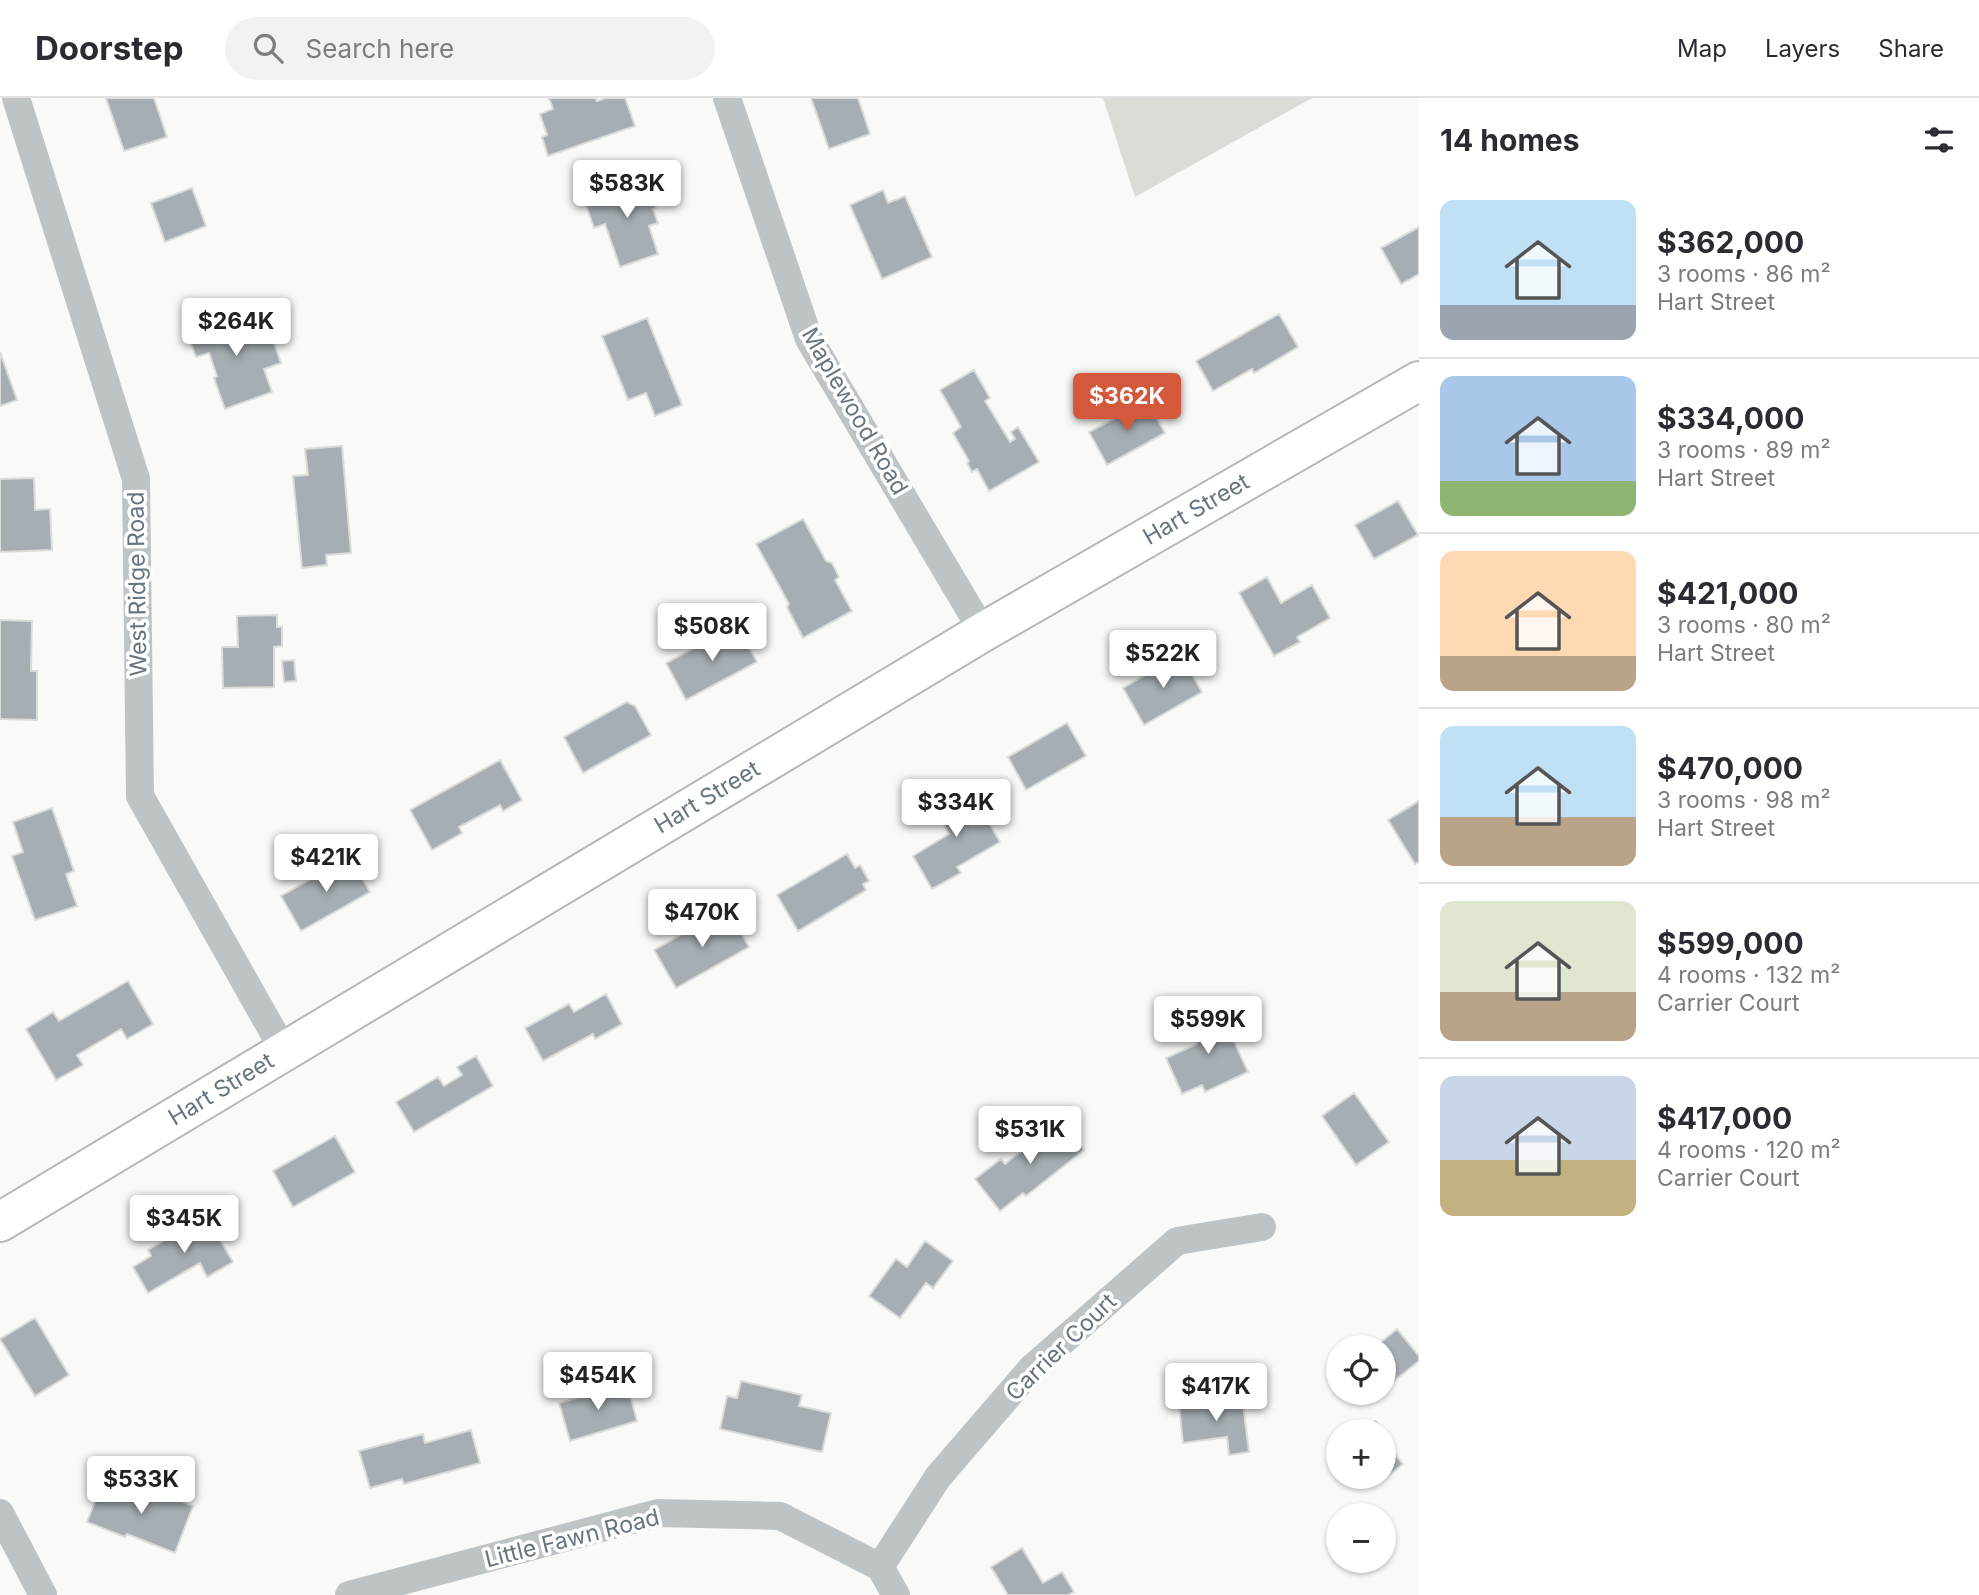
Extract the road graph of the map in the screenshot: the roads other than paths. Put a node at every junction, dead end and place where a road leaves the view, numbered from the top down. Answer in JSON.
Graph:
{"nodes":[{"id":1,"x":16,"y":98,"type":"edge"},
{"id":2,"x":727,"y":98,"type":"edge"},
{"id":3,"x":1419,"y":381,"type":"edge"},
{"id":4,"x":983,"y":632,"type":"junction"},
{"id":5,"x":284,"y":1051,"type":"junction"},
{"id":6,"x":0,"y":1222,"type":"edge"},
{"id":7,"x":1262,"y":1227,"type":"dead end"},
{"id":8,"x":0,"y":1513,"type":"edge"},
{"id":9,"x":880,"y":1567,"type":"junction"},
{"id":10,"x":43,"y":1595,"type":"edge"},
{"id":11,"x":349,"y":1595,"type":"edge"},
{"id":12,"x":896,"y":1595,"type":"edge"}],
"edges":[{"from":1,"to":5,"type":"street","name":"West Ridge Road"},
{"from":2,"to":4,"type":"street","name":"Maplewood Road"},
{"from":3,"to":4,"type":"street","name":"Hart Street"},
{"from":4,"to":5,"type":"street","name":"Hart Street"},
{"from":5,"to":6,"type":"street","name":"Hart Street"},
{"from":7,"to":9,"type":"street","name":"Carrier Court"},
{"from":8,"to":10,"type":"street"},
{"from":9,"to":11,"type":"street","name":"Little Fawn Road"},
{"from":9,"to":12,"type":"street"}]}
